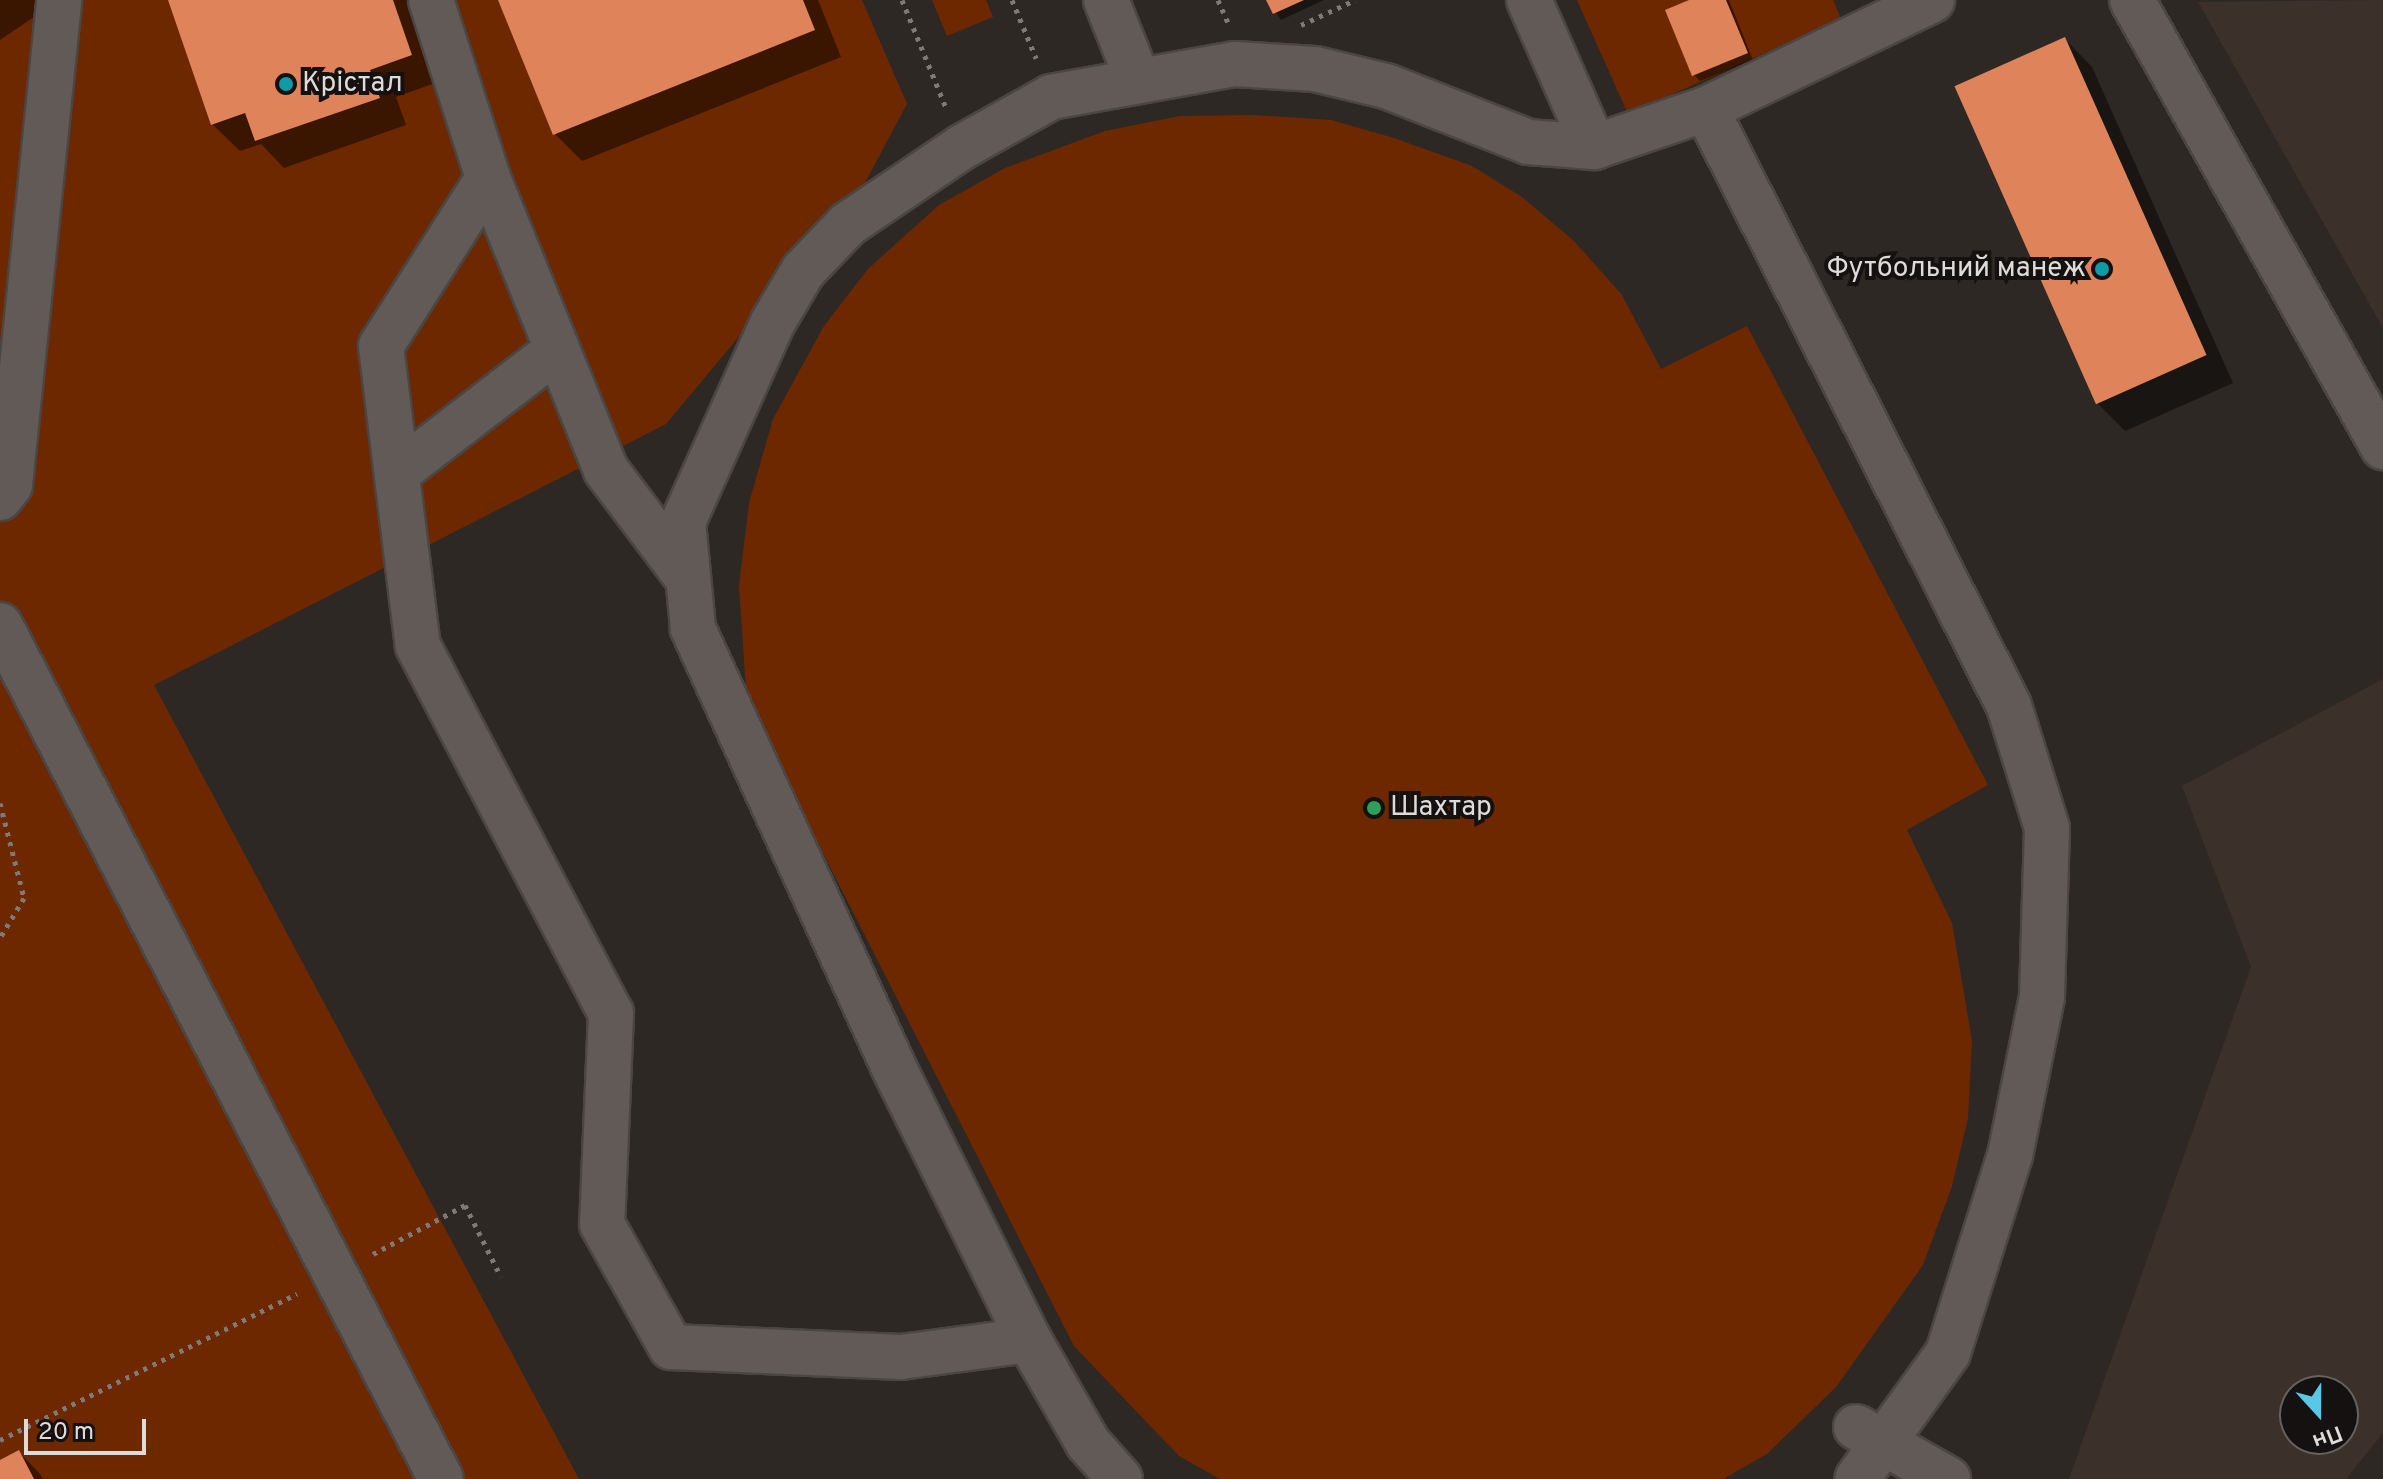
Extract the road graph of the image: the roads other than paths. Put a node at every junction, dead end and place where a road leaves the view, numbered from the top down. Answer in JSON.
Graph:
{"nodes":[{"id":1,"x":59,"y":0,"type":"edge"},
{"id":2,"x":431,"y":0,"type":"edge"},
{"id":3,"x":1106,"y":0,"type":"edge"},
{"id":4,"x":1529,"y":0,"type":"edge"},
{"id":5,"x":1932,"y":0,"type":"edge"},
{"id":6,"x":2132,"y":0,"type":"edge"},
{"id":7,"x":1137,"y":78,"type":"junction"},
{"id":8,"x":1706,"y":109,"type":"junction"},
{"id":9,"x":1594,"y":147,"type":"junction"},
{"id":10,"x":488,"y":178,"type":"junction"},
{"id":11,"x":557,"y":350,"type":"junction"},
{"id":12,"x":2383,"y":447,"type":"edge"},
{"id":13,"x":397,"y":473,"type":"junction"},
{"id":14,"x":0,"y":498,"type":"edge"},
{"id":15,"x":688,"y":579,"type":"junction"},
{"id":16,"x":0,"y":625,"type":"edge"},
{"id":17,"x":1029,"y":1340,"type":"junction"},
{"id":18,"x":1870,"y":1435,"type":"junction"},
{"id":19,"x":441,"y":1479,"type":"edge"},
{"id":20,"x":1120,"y":1479,"type":"edge"},
{"id":21,"x":1857,"y":1479,"type":"edge"},
{"id":22,"x":1948,"y":1479,"type":"edge"}],
"edges":[{"from":1,"to":14,"type":"lane"},
{"from":2,"to":10,"type":"lane"},
{"from":3,"to":7,"type":"lane"},
{"from":4,"to":9,"type":"lane"},
{"from":5,"to":8,"type":"lane"},
{"from":6,"to":12,"type":"lane"},
{"from":7,"to":9,"type":"lane"},
{"from":7,"to":15,"type":"lane"},
{"from":8,"to":9,"type":"lane"},
{"from":8,"to":18,"type":"lane"},
{"from":10,"to":11,"type":"lane"},
{"from":10,"to":13,"type":"lane"},
{"from":11,"to":13,"type":"lane"},
{"from":11,"to":15,"type":"lane"},
{"from":13,"to":17,"type":"lane"},
{"from":15,"to":17,"type":"lane"},
{"from":16,"to":19,"type":"lane"},
{"from":17,"to":20,"type":"lane"},
{"from":18,"to":21,"type":"lane"},
{"from":18,"to":22,"type":"lane"}]}
